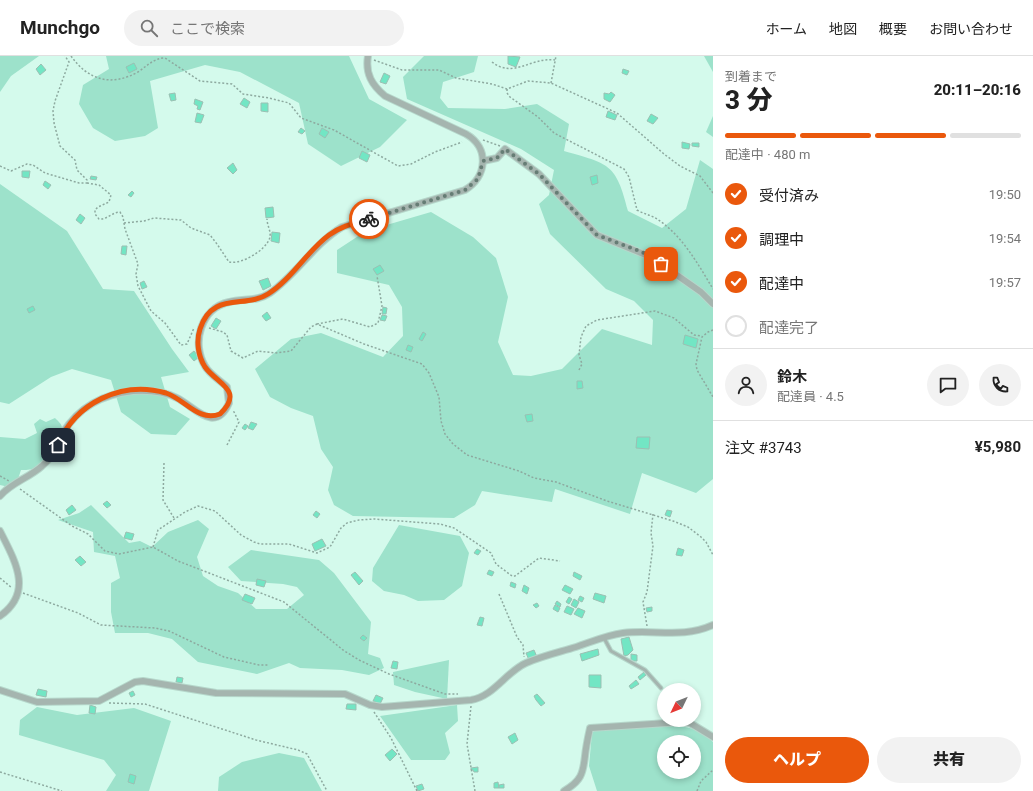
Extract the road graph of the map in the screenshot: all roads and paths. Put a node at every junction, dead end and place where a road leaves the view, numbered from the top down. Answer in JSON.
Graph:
{"nodes":[{"id":1,"x":65,"y":56,"type":"edge"},
{"id":2,"x":71,"y":56,"type":"edge"},
{"id":3,"x":556,"y":56,"type":"edge"},
{"id":4,"x":368,"y":57,"type":"edge"},
{"id":5,"x":555,"y":60,"type":"junction"},
{"id":6,"x":492,"y":62,"type":"dead end"},
{"id":7,"x":551,"y":83,"type":"junction"},
{"id":8,"x":508,"y":88,"type":"junction"},
{"id":9,"x":484,"y":140,"type":"dead end"},
{"id":10,"x":462,"y":142,"type":"dead end"},
{"id":11,"x":505,"y":149,"type":"junction"},
{"id":12,"x":483,"y":161,"type":"junction"},
{"id":13,"x":0,"y":166,"type":"edge"},
{"id":14,"x":87,"y":183,"type":"junction"},
{"id":15,"x":713,"y":193,"type":"edge"},
{"id":16,"x":267,"y":219,"type":"dead end"},
{"id":17,"x":124,"y":223,"type":"junction"},
{"id":18,"x":377,"y":276,"type":"dead end"},
{"id":19,"x":713,"y":289,"type":"edge"},
{"id":20,"x":713,"y":304,"type":"edge"},
{"id":21,"x":317,"y":324,"type":"junction"},
{"id":22,"x":198,"y":326,"type":"junction"},
{"id":23,"x":713,"y":330,"type":"edge"},
{"id":24,"x":702,"y":336,"type":"junction"},
{"id":25,"x":579,"y":370,"type":"dead end"},
{"id":26,"x":713,"y":397,"type":"edge"},
{"id":27,"x":229,"y":403,"type":"junction"},
{"id":28,"x":227,"y":445,"type":"dead end"},
{"id":29,"x":164,"y":463,"type":"dead end"},
{"id":30,"x":0,"y":476,"type":"edge"},
{"id":31,"x":14,"y":484,"type":"junction"},
{"id":32,"x":0,"y":496,"type":"edge"},
{"id":33,"x":652,"y":514,"type":"junction"},
{"id":34,"x":174,"y":518,"type":"junction"},
{"id":35,"x":0,"y":531,"type":"edge"},
{"id":36,"x":152,"y":547,"type":"junction"},
{"id":37,"x":713,"y":555,"type":"edge"},
{"id":38,"x":560,"y":561,"type":"dead end"},
{"id":39,"x":0,"y":578,"type":"edge"},
{"id":40,"x":18,"y":592,"type":"junction"},
{"id":41,"x":499,"y":594,"type":"dead end"},
{"id":42,"x":0,"y":616,"type":"edge"},
{"id":43,"x":713,"y":625,"type":"edge"},
{"id":44,"x":647,"y":632,"type":"junction"},
{"id":45,"x":604,"y":638,"type":"junction"},
{"id":46,"x":525,"y":663,"type":"junction"},
{"id":47,"x":268,"y":665,"type":"dead end"},
{"id":48,"x":657,"y":683,"type":"edge"},
{"id":49,"x":0,"y":690,"type":"edge"},
{"id":50,"x":459,"y":694,"type":"dead end"},
{"id":51,"x":104,"y":700,"type":"junction"},
{"id":52,"x":471,"y":700,"type":"junction"},
{"id":53,"x":370,"y":705,"type":"junction"},
{"id":54,"x":713,"y":737,"type":"edge"},
{"id":55,"x":713,"y":770,"type":"edge"},
{"id":56,"x":0,"y":772,"type":"edge"},
{"id":57,"x":62,"y":791,"type":"edge"},
{"id":58,"x":327,"y":791,"type":"edge"},
{"id":59,"x":417,"y":791,"type":"edge"},
{"id":60,"x":475,"y":791,"type":"edge"},
{"id":61,"x":564,"y":791,"type":"edge"},
{"id":62,"x":697,"y":791,"type":"edge"}],
"edges":[{"from":1,"to":14,"type":"path"},
{"from":2,"to":10,"type":"path"},
{"from":3,"to":5,"type":"path"},
{"from":4,"to":8,"type":"path"},
{"from":4,"to":12,"type":"street"},
{"from":5,"to":6,"type":"path"},
{"from":5,"to":7,"type":"path"},
{"from":7,"to":8,"type":"path"},
{"from":7,"to":15,"type":"path"},
{"from":8,"to":19,"type":"path"},
{"from":9,"to":11,"type":"path"},
{"from":11,"to":12,"type":"street"},
{"from":11,"to":20,"type":"street"},
{"from":12,"to":22,"type":"street"},
{"from":13,"to":14,"type":"path"},
{"from":14,"to":17,"type":"path"},
{"from":16,"to":17,"type":"path"},
{"from":17,"to":22,"type":"path"},
{"from":18,"to":21,"type":"path"},
{"from":21,"to":22,"type":"path"},
{"from":21,"to":33,"type":"path"},
{"from":22,"to":27,"type":"street"},
{"from":23,"to":24,"type":"path"},
{"from":24,"to":25,"type":"path"},
{"from":24,"to":26,"type":"path"},
{"from":27,"to":28,"type":"path"},
{"from":27,"to":31,"type":"street"},
{"from":29,"to":34,"type":"path"},
{"from":30,"to":31,"type":"path"},
{"from":31,"to":32,"type":"street"},
{"from":31,"to":36,"type":"path"},
{"from":33,"to":37,"type":"path"},
{"from":33,"to":44,"type":"path"},
{"from":34,"to":36,"type":"path"},
{"from":34,"to":38,"type":"path"},
{"from":35,"to":40,"type":"street"},
{"from":36,"to":50,"type":"path"},
{"from":39,"to":40,"type":"path"},
{"from":40,"to":42,"type":"street"},
{"from":40,"to":47,"type":"path"},
{"from":41,"to":46,"type":"path"},
{"from":43,"to":44,"type":"street"},
{"from":44,"to":45,"type":"street"},
{"from":45,"to":46,"type":"street"},
{"from":45,"to":48,"type":"lane"},
{"from":46,"to":52,"type":"street"},
{"from":49,"to":51,"type":"street"},
{"from":51,"to":53,"type":"street"},
{"from":51,"to":58,"type":"path"},
{"from":52,"to":53,"type":"street"},
{"from":52,"to":60,"type":"path"},
{"from":53,"to":59,"type":"path"},
{"from":54,"to":61,"type":"street"},
{"from":55,"to":62,"type":"path"},
{"from":56,"to":57,"type":"path"}]}
